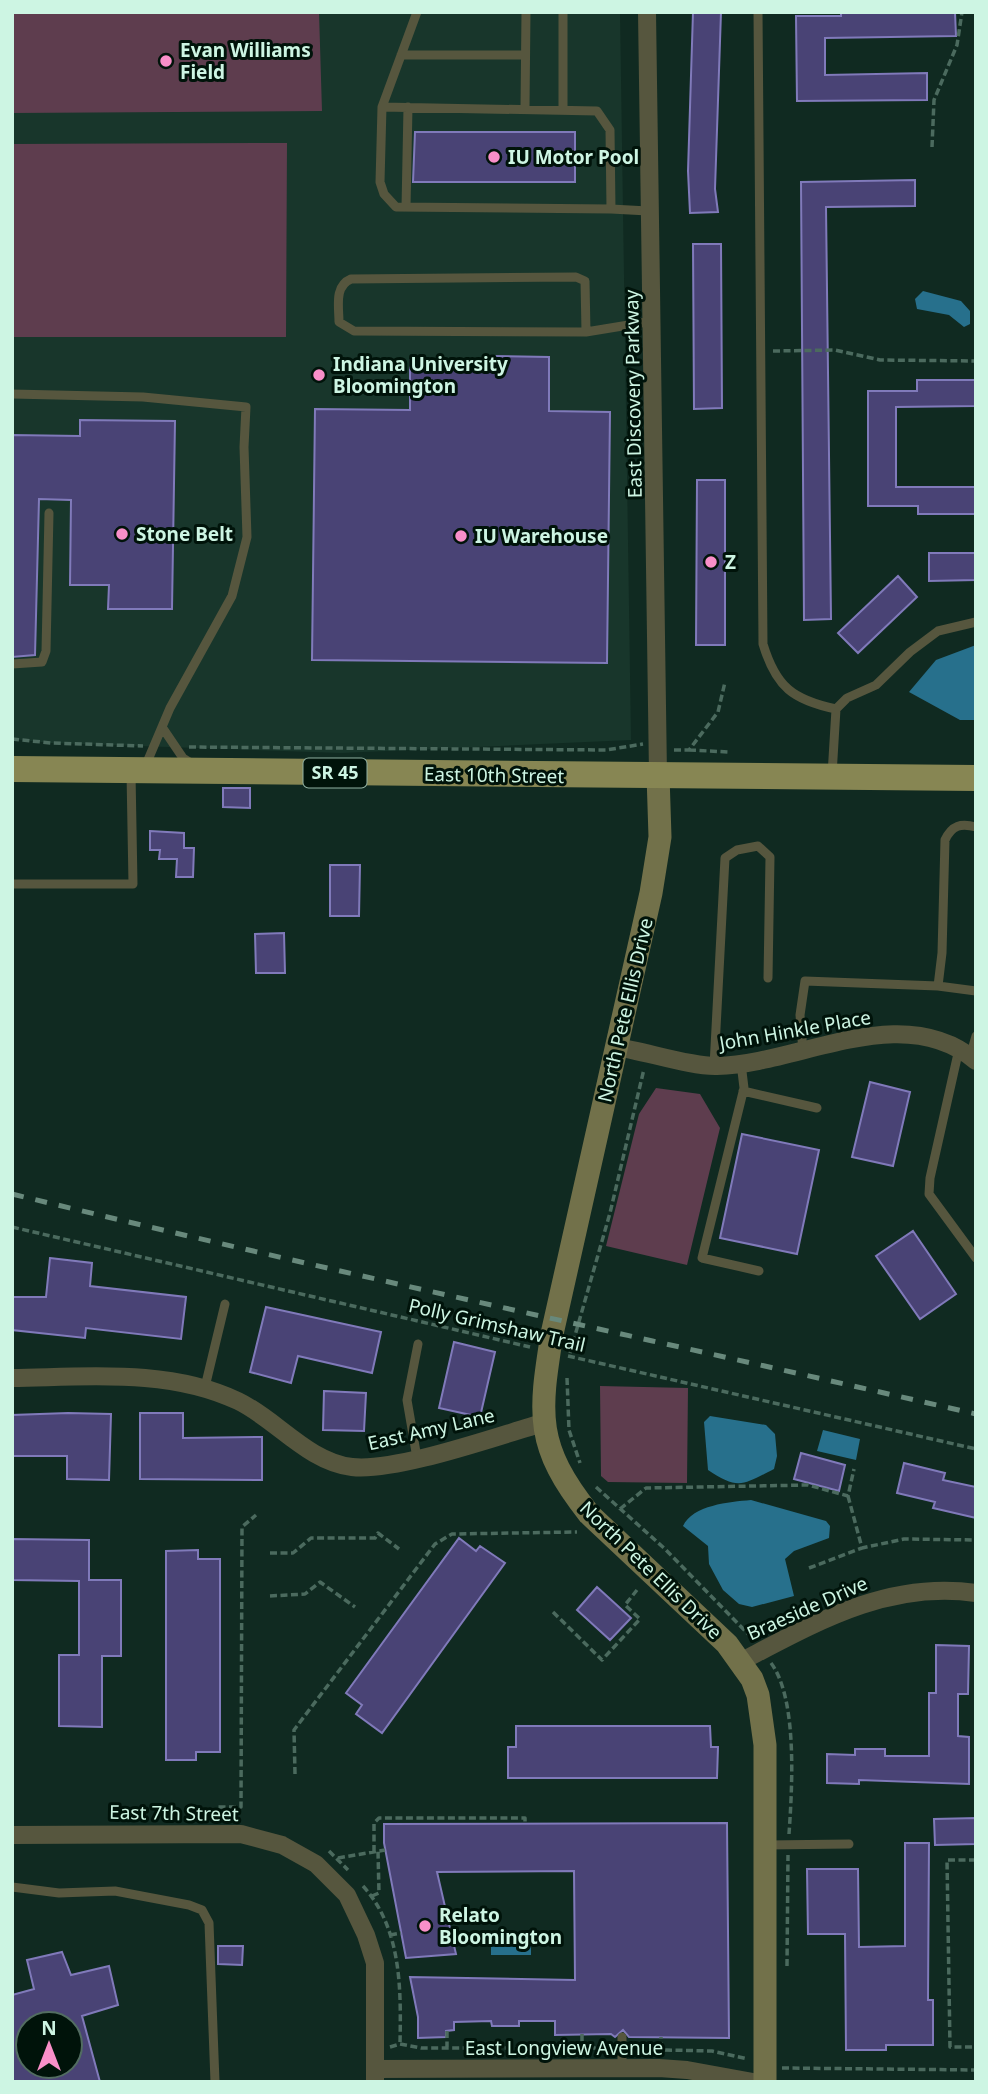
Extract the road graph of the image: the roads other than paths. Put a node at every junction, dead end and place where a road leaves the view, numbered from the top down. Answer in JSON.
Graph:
{"nodes":[{"id":1,"x":417,"y":12,"type":"edge"},
{"id":2,"x":526,"y":12,"type":"edge"},
{"id":3,"x":563,"y":12,"type":"edge"},
{"id":4,"x":647,"y":12,"type":"edge"},
{"id":5,"x":758,"y":12,"type":"edge"},
{"id":6,"x":401,"y":55,"type":"junction"},
{"id":7,"x":525,"y":55,"type":"junction"},
{"id":8,"x":382,"y":107,"type":"junction"},
{"id":9,"x":408,"y":107,"type":"junction"},
{"id":10,"x":525,"y":107,"type":"junction"},
{"id":11,"x":563,"y":108,"type":"junction"},
{"id":12,"x":406,"y":207,"type":"junction"},
{"id":13,"x":611,"y":209,"type":"junction"},
{"id":14,"x":648,"y":211,"type":"junction"},
{"id":15,"x":653,"y":321,"type":"junction"},
{"id":16,"x":586,"y":332,"type":"junction"},
{"id":17,"x":12,"y":394,"type":"edge"},
{"id":18,"x":49,"y":513,"type":"dead end"},
{"id":19,"x":976,"y":622,"type":"edge"},
{"id":20,"x":12,"y":664,"type":"edge"},
{"id":21,"x":836,"y":709,"type":"junction"},
{"id":22,"x":162,"y":727,"type":"junction"},
{"id":23,"x":658,"y":762,"type":"junction"},
{"id":24,"x":12,"y":769,"type":"edge"},
{"id":25,"x":137,"y":771,"type":"junction"},
{"id":26,"x":206,"y":772,"type":"junction"},
{"id":27,"x":832,"y":777,"type":"junction"},
{"id":28,"x":976,"y":778,"type":"edge"},
{"id":29,"x":976,"y":827,"type":"edge"},
{"id":30,"x":12,"y":884,"type":"edge"},
{"id":31,"x":768,"y":978,"type":"dead end"},
{"id":32,"x":938,"y":986,"type":"junction"},
{"id":33,"x":976,"y":991,"type":"edge"},
{"id":34,"x":976,"y":1037,"type":"edge"},
{"id":35,"x":616,"y":1047,"type":"junction"},
{"id":36,"x":803,"y":1051,"type":"junction"},
{"id":37,"x":968,"y":1055,"type":"edge"},
{"id":38,"x":741,"y":1063,"type":"junction"},
{"id":39,"x":714,"y":1066,"type":"junction"},
{"id":40,"x":743,"y":1091,"type":"junction"},
{"id":41,"x":817,"y":1108,"type":"dead end"},
{"id":42,"x":976,"y":1258,"type":"edge"},
{"id":43,"x":759,"y":1271,"type":"dead end"},
{"id":44,"x":225,"y":1304,"type":"dead end"},
{"id":45,"x":418,"y":1345,"type":"dead end"},
{"id":46,"x":12,"y":1378,"type":"edge"},
{"id":47,"x":205,"y":1387,"type":"junction"},
{"id":48,"x":543,"y":1423,"type":"junction"},
{"id":49,"x":417,"y":1458,"type":"junction"},
{"id":50,"x":976,"y":1594,"type":"edge"},
{"id":51,"x":740,"y":1662,"type":"junction"},
{"id":52,"x":12,"y":1835,"type":"edge"},
{"id":53,"x":849,"y":1844,"type":"dead end"},
{"id":54,"x":777,"y":1845,"type":"junction"},
{"id":55,"x":12,"y":1886,"type":"edge"},
{"id":56,"x":622,"y":2037,"type":"dead end"},
{"id":57,"x":622,"y":2068,"type":"junction"},
{"id":58,"x":375,"y":2075,"type":"edge"},
{"id":59,"x":215,"y":2082,"type":"edge"},
{"id":60,"x":753,"y":2082,"type":"edge"},
{"id":61,"x":765,"y":2082,"type":"edge"}],
"edges":[{"from":1,"to":6,"type":"lane"},
{"from":2,"to":7,"type":"lane"},
{"from":3,"to":11,"type":"lane"},
{"from":4,"to":14,"type":"street","name":"East Discovery Parkway"},
{"from":5,"to":21,"type":"lane"},
{"from":6,"to":7,"type":"lane"},
{"from":6,"to":8,"type":"lane"},
{"from":7,"to":10,"type":"lane"},
{"from":8,"to":9,"type":"lane"},
{"from":8,"to":12,"type":"lane"},
{"from":9,"to":10,"type":"lane"},
{"from":9,"to":12,"type":"lane"},
{"from":10,"to":11,"type":"lane"},
{"from":11,"to":13,"type":"lane"},
{"from":12,"to":13,"type":"lane"},
{"from":13,"to":14,"type":"lane"},
{"from":14,"to":15,"type":"street","name":"East Discovery Parkway"},
{"from":15,"to":16,"type":"lane"},
{"from":15,"to":23,"type":"street","name":"East Discovery Parkway"},
{"from":16,"to":16,"type":"lane"},
{"from":17,"to":22,"type":"lane"},
{"from":18,"to":20,"type":"lane"},
{"from":19,"to":21,"type":"lane"},
{"from":21,"to":27,"type":"lane"},
{"from":22,"to":25,"type":"lane"},
{"from":22,"to":26,"type":"lane"},
{"from":23,"to":26,"type":"main road","name":"East 10th Street","number":"SR 45"},
{"from":23,"to":27,"type":"main road","name":"East 10th Street","number":"SR 45"},
{"from":23,"to":35,"type":"street","name":"North Pete Ellis Drive"},
{"from":24,"to":25,"type":"main road","name":"East 10th Street","number":"SR 45"},
{"from":25,"to":26,"type":"main road","name":"East 10th Street","number":"SR 45"},
{"from":25,"to":30,"type":"lane"},
{"from":27,"to":28,"type":"main road","name":"East 10th Street","number":"SR 45"},
{"from":29,"to":32,"type":"lane"},
{"from":31,"to":39,"type":"lane"},
{"from":32,"to":33,"type":"lane"},
{"from":32,"to":36,"type":"lane"},
{"from":34,"to":37,"type":"lane"},
{"from":35,"to":39,"type":"street","name":"John Hinkle Place"},
{"from":35,"to":48,"type":"street","name":"North Pete Ellis Drive"},
{"from":36,"to":37,"type":"street","name":"John Hinkle Place"},
{"from":36,"to":38,"type":"street","name":"John Hinkle Place"},
{"from":37,"to":42,"type":"lane"},
{"from":38,"to":39,"type":"street","name":"John Hinkle Place"},
{"from":38,"to":40,"type":"lane"},
{"from":40,"to":41,"type":"lane"},
{"from":40,"to":43,"type":"lane"},
{"from":44,"to":47,"type":"lane"},
{"from":45,"to":49,"type":"lane"},
{"from":46,"to":47,"type":"street","name":"East Amy Lane"},
{"from":47,"to":49,"type":"street","name":"East Amy Lane"},
{"from":48,"to":49,"type":"street","name":"East Amy Lane"},
{"from":48,"to":51,"type":"street","name":"North Pete Ellis Drive"},
{"from":50,"to":51,"type":"street","name":"Braeside Drive"},
{"from":51,"to":54,"type":"street","name":"North Pete Ellis Drive"},
{"from":52,"to":58,"type":"street","name":"East 7th Street"},
{"from":53,"to":54,"type":"lane"},
{"from":54,"to":61,"type":"street","name":"North Pete Ellis Drive"},
{"from":55,"to":59,"type":"lane"},
{"from":56,"to":57,"type":"lane"},
{"from":57,"to":58,"type":"street","name":"East Longview Avenue"},
{"from":57,"to":60,"type":"street","name":"East Longview Avenue"}]}
